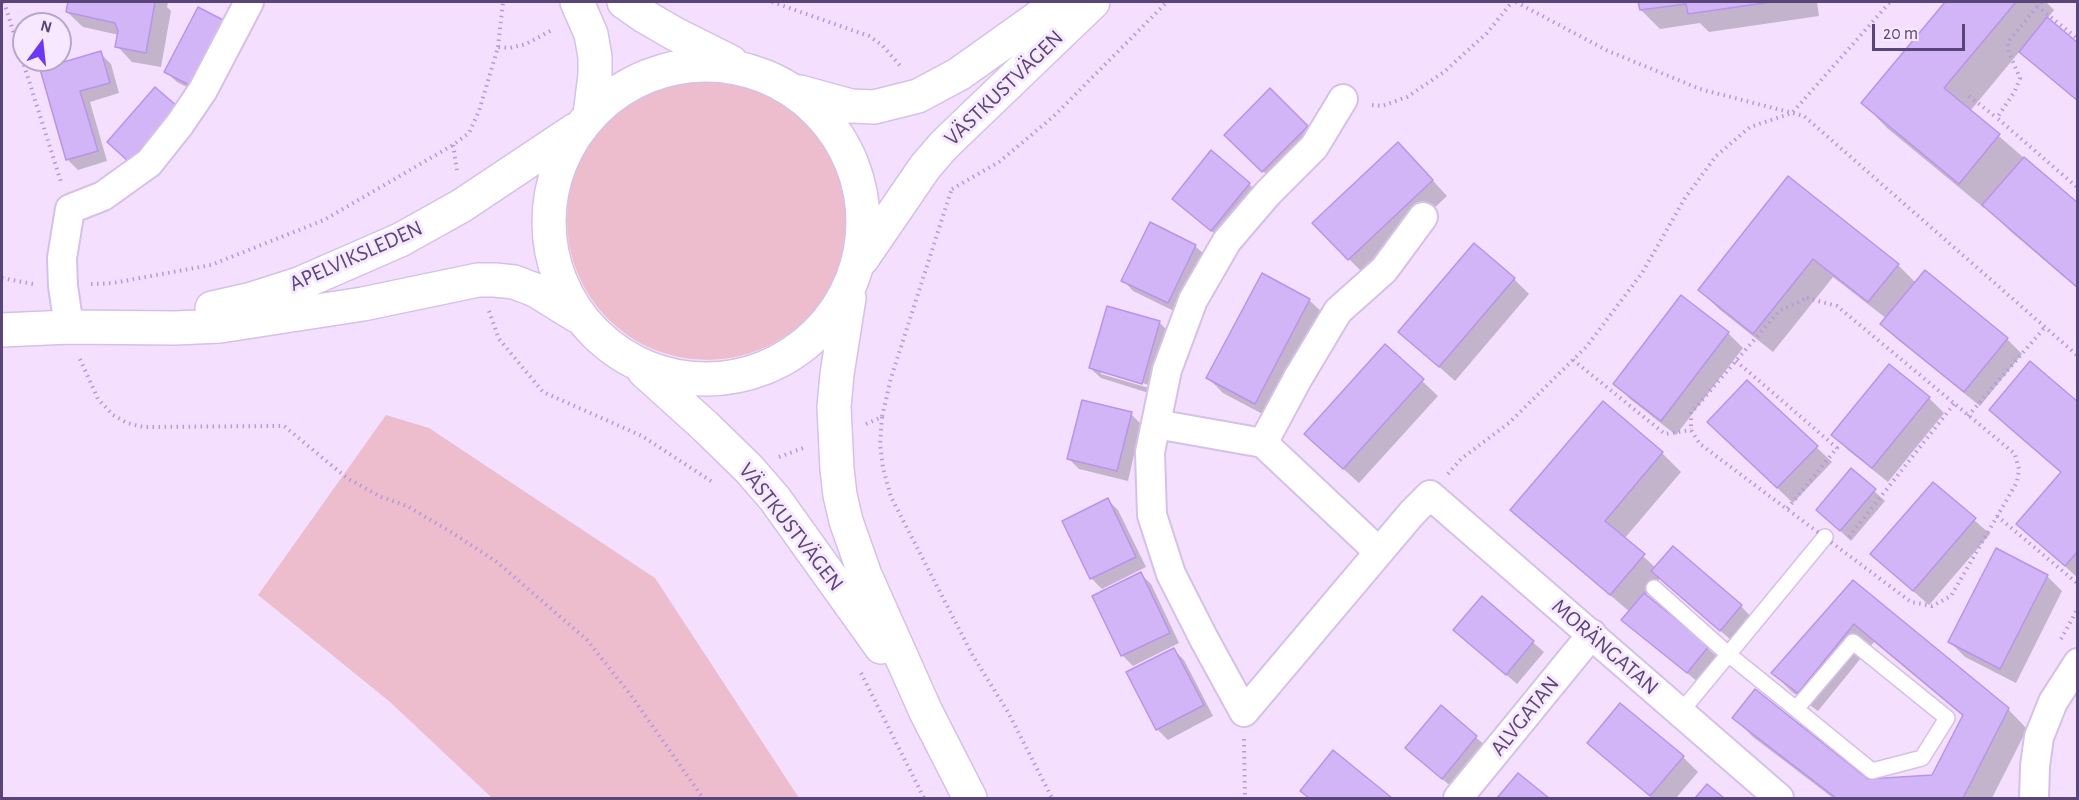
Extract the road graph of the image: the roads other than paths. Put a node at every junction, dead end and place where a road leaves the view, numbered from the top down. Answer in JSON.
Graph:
{"nodes":[{"id":1,"x":249,"y":2,"type":"edge"},
{"id":2,"x":624,"y":2,"type":"edge"},
{"id":3,"x":1060,"y":2,"type":"edge"},
{"id":4,"x":1093,"y":2,"type":"edge"},
{"id":5,"x":579,"y":6,"type":"edge"},
{"id":6,"x":752,"y":72,"type":"junction"},
{"id":7,"x":788,"y":87,"type":"junction"},
{"id":8,"x":1343,"y":99,"type":"road end"},
{"id":9,"x":584,"y":121,"type":"junction"},
{"id":10,"x":1423,"y":217,"type":"dead end"},
{"id":11,"x":855,"y":274,"type":"junction"},
{"id":12,"x":582,"y":319,"type":"junction"},
{"id":13,"x":69,"y":327,"type":"junction"},
{"id":14,"x":109,"y":327,"type":"junction"},
{"id":15,"x":2,"y":330,"type":"edge"},
{"id":16,"x":634,"y":362,"type":"junction"},
{"id":17,"x":1156,"y":424,"type":"junction"},
{"id":18,"x":1263,"y":443,"type":"junction"},
{"id":19,"x":1825,"y":537,"type":"road end"},
{"id":20,"x":1379,"y":552,"type":"junction"},
{"id":21,"x":1654,"y":588,"type":"dead end"},
{"id":22,"x":1592,"y":634,"type":"junction"},
{"id":23,"x":1728,"y":654,"type":"junction"},
{"id":24,"x":2078,"y":663,"type":"edge"},
{"id":25,"x":1796,"y":709,"type":"junction"},
{"id":26,"x":926,"y":712,"type":"junction"},
{"id":27,"x":1680,"y":713,"type":"junction"},
{"id":28,"x":970,"y":798,"type":"edge"},
{"id":29,"x":1458,"y":798,"type":"edge"},
{"id":30,"x":1779,"y":798,"type":"edge"},
{"id":31,"x":2034,"y":798,"type":"edge"}],
"edges":[{"from":1,"to":13,"type":"street"},
{"from":2,"to":6,"type":"street"},
{"from":3,"to":7,"type":"street","name":"VÄSTKUSTVÄGEN"},
{"from":4,"to":11,"type":"street","name":"VÄSTKUSTVÄGEN"},
{"from":5,"to":9,"type":"street"},
{"from":6,"to":7,"type":"street"},
{"from":6,"to":9,"type":"street","name":"APELVIKSLEDEN"},
{"from":7,"to":11,"type":"street"},
{"from":8,"to":17,"type":"street"},
{"from":9,"to":12,"type":"street"},
{"from":9,"to":14,"type":"street","name":"APELVIKSLEDEN"},
{"from":10,"to":18,"type":"street"},
{"from":11,"to":16,"type":"street"},
{"from":11,"to":26,"type":"street","name":"VÄSTKUSTVÄGEN"},
{"from":12,"to":14,"type":"street","name":"APELVIKSLEDEN"},
{"from":12,"to":16,"type":"street"},
{"from":13,"to":14,"type":"street","name":"APELVIKSLEDEN"},
{"from":13,"to":15,"type":"street","name":"APELVIKSLEDEN"},
{"from":16,"to":26,"type":"street","name":"VÄSTKUSTVÄGEN"},
{"from":17,"to":18,"type":"street"},
{"from":17,"to":20,"type":"street"},
{"from":18,"to":20,"type":"street"},
{"from":19,"to":23,"type":"lane"},
{"from":20,"to":22,"type":"street","name":"MORÄNGATAN"},
{"from":21,"to":23,"type":"lane"},
{"from":22,"to":27,"type":"street","name":"MORÄNGATAN"},
{"from":22,"to":29,"type":"street","name":"ALVGATAN"},
{"from":23,"to":25,"type":"lane"},
{"from":23,"to":27,"type":"lane"},
{"from":24,"to":31,"type":"street"},
{"from":25,"to":25,"type":"lane"},
{"from":26,"to":28,"type":"street","name":"VÄSTKUSTVÄGEN"},
{"from":27,"to":30,"type":"street","name":"MORÄNGATAN"}]}
